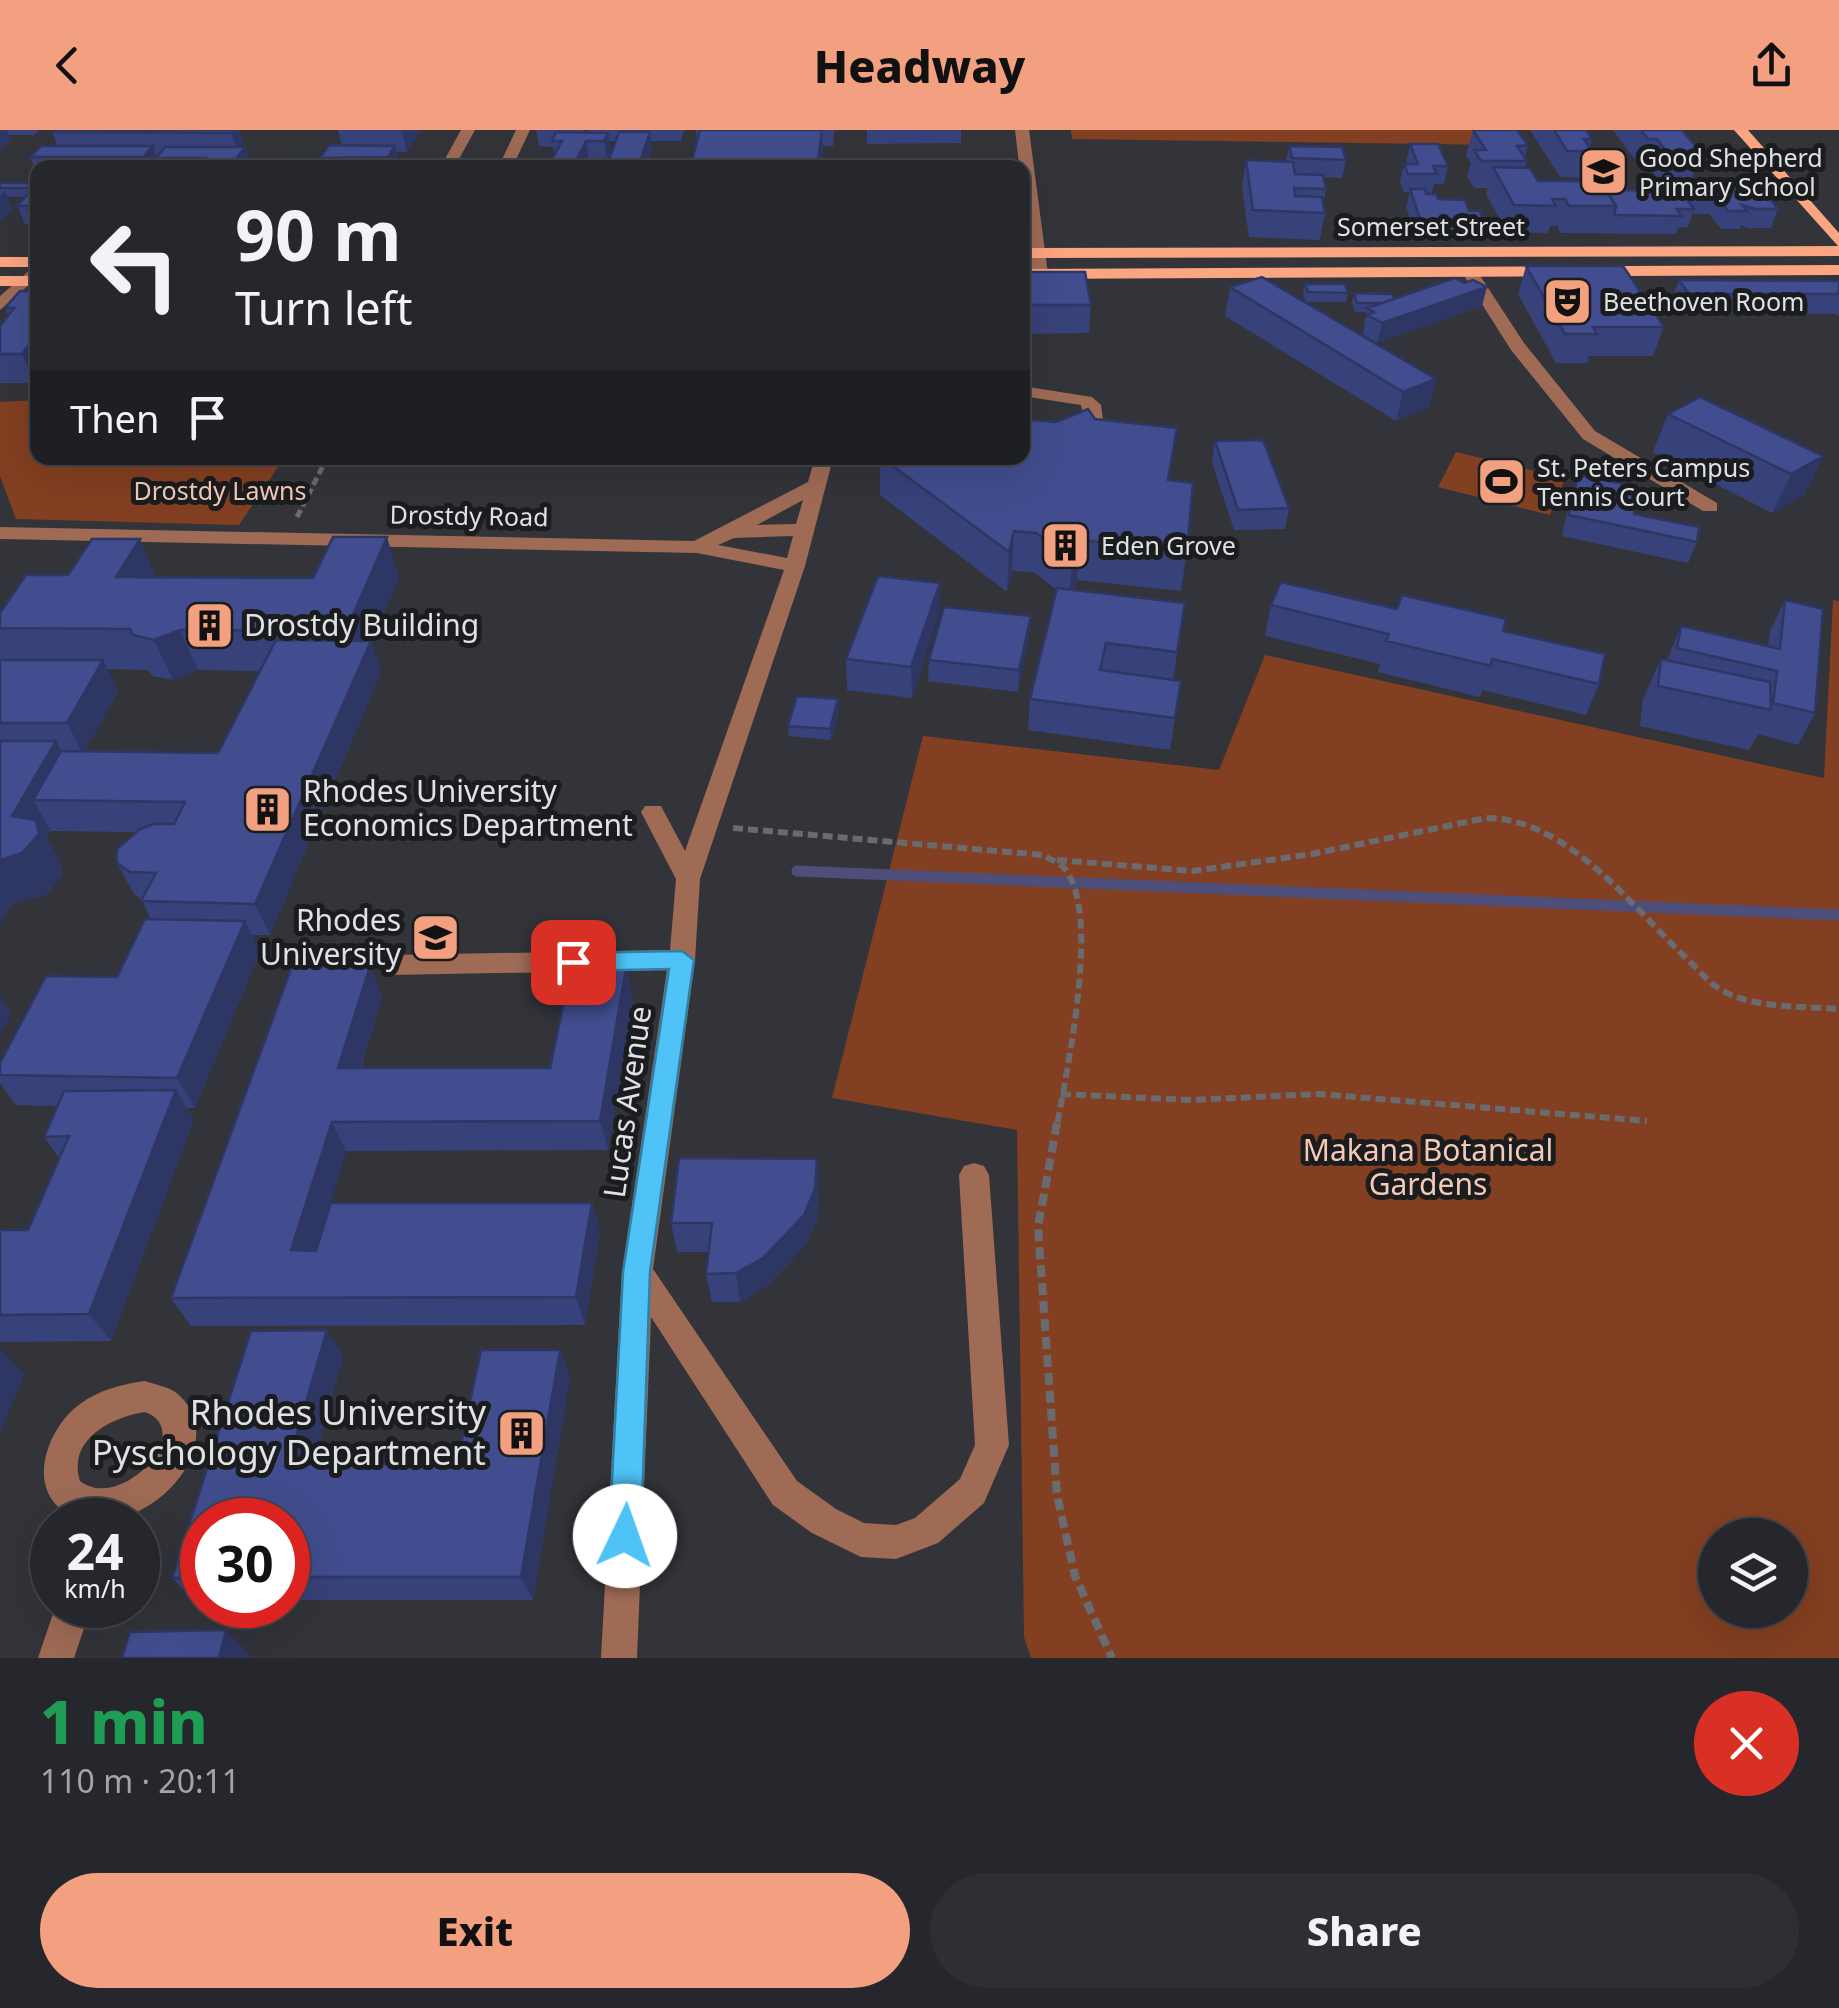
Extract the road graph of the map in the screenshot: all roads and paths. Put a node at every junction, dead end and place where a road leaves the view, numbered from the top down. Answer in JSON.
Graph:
{"nodes":[{"id":1,"x":468,"y":130,"type":"edge"},
{"id":2,"x":522,"y":130,"type":"edge"},
{"id":3,"x":1022,"y":130,"type":"edge"},
{"id":4,"x":1741,"y":130,"type":"edge"},
{"id":5,"x":451,"y":160,"type":"edge"},
{"id":6,"x":508,"y":160,"type":"edge"},
{"id":7,"x":1024,"y":160,"type":"edge"},
{"id":8,"x":1839,"y":242,"type":"edge"},
{"id":9,"x":1632,"y":251,"type":"junction"},
{"id":10,"x":1839,"y":251,"type":"edge"},
{"id":11,"x":1368,"y":252,"type":"junction"},
{"id":12,"x":1030,"y":253,"type":"edge"},
{"id":13,"x":0,"y":262,"type":"edge"},
{"id":14,"x":30,"y":264,"type":"edge"},
{"id":15,"x":1839,"y":270,"type":"edge"},
{"id":16,"x":1469,"y":271,"type":"junction"},
{"id":17,"x":1644,"y":271,"type":"junction"},
{"id":18,"x":1370,"y":272,"type":"junction"},
{"id":19,"x":1031,"y":274,"type":"edge"},
{"id":20,"x":0,"y":281,"type":"edge"},
{"id":21,"x":30,"y":281,"type":"edge"},
{"id":22,"x":30,"y":282,"type":"edge"},
{"id":23,"x":0,"y":305,"type":"edge"},
{"id":24,"x":1030,"y":392,"type":"edge"},
{"id":25,"x":1030,"y":436,"type":"edge"},
{"id":26,"x":324,"y":465,"type":"edge"},
{"id":27,"x":822,"y":465,"type":"edge"},
{"id":28,"x":815,"y":486,"type":"junction"},
{"id":29,"x":1710,"y":507,"type":"dead end"},
{"id":30,"x":804,"y":530,"type":"junction"},
{"id":31,"x":732,"y":532,"type":"junction"},
{"id":32,"x":0,"y":534,"type":"edge"},
{"id":33,"x":288,"y":536,"type":"junction"},
{"id":34,"x":697,"y":547,"type":"junction"},
{"id":35,"x":795,"y":566,"type":"junction"},
{"id":36,"x":652,"y":812,"type":"dead end"},
{"id":37,"x":706,"y":825,"type":"junction"},
{"id":38,"x":1056,"y":860,"type":"junction"},
{"id":39,"x":688,"y":879,"type":"junction"},
{"id":40,"x":682,"y":960,"type":"junction"},
{"id":41,"x":391,"y":965,"type":"dead end"},
{"id":42,"x":1839,"y":1009,"type":"edge"},
{"id":43,"x":1060,"y":1094,"type":"junction"},
{"id":44,"x":1648,"y":1121,"type":"dead end"},
{"id":45,"x":974,"y":1175,"type":"dead end"},
{"id":46,"x":636,"y":1272,"type":"junction"},
{"id":47,"x":66,"y":1628,"type":"edge"},
{"id":48,"x":56,"y":1658,"type":"edge"},
{"id":49,"x":619,"y":1658,"type":"edge"},
{"id":50,"x":1112,"y":1658,"type":"edge"}],
"edges":[{"from":1,"to":5,"type":"street"},
{"from":2,"to":6,"type":"street"},
{"from":3,"to":7,"type":"street"},
{"from":4,"to":8,"type":"main road"},
{"from":9,"to":10,"type":"main road","name":"Somerset Street"},
{"from":9,"to":11,"type":"main road","name":"Somerset Street"},
{"from":9,"to":17,"type":"main road"},
{"from":11,"to":12,"type":"main road","name":"Somerset Street"},
{"from":11,"to":18,"type":"main road"},
{"from":13,"to":14,"type":"main road"},
{"from":15,"to":17,"type":"main road","name":"Somerset Street"},
{"from":16,"to":17,"type":"main road","name":"Somerset Street"},
{"from":16,"to":18,"type":"main road","name":"Somerset Street"},
{"from":16,"to":29,"type":"street"},
{"from":18,"to":19,"type":"main road","name":"Somerset Street"},
{"from":20,"to":21,"type":"main road"},
{"from":22,"to":23,"type":"street"},
{"from":24,"to":25,"type":"street"},
{"from":26,"to":33,"type":"path"},
{"from":27,"to":28,"type":"street","name":"Lucas Avenue"},
{"from":28,"to":30,"type":"street","name":"Lucas Avenue"},
{"from":28,"to":31,"type":"street"},
{"from":30,"to":31,"type":"street","name":"Drostdy Road"},
{"from":30,"to":35,"type":"street","name":"Lucas Avenue"},
{"from":31,"to":34,"type":"street","name":"Drostdy Road"},
{"from":32,"to":33,"type":"street","name":"Drostdy Road"},
{"from":33,"to":34,"type":"street","name":"Drostdy Road"},
{"from":34,"to":35,"type":"street","name":"Drostdy Road"},
{"from":35,"to":37,"type":"street","name":"Lucas Avenue"},
{"from":36,"to":39,"type":"street"},
{"from":37,"to":38,"type":"path"},
{"from":37,"to":39,"type":"street","name":"Lucas Avenue"},
{"from":38,"to":42,"type":"path"},
{"from":38,"to":43,"type":"path"},
{"from":39,"to":40,"type":"street","name":"Lucas Avenue"},
{"from":40,"to":41,"type":"street"},
{"from":40,"to":46,"type":"street","name":"Lucas Avenue"},
{"from":43,"to":44,"type":"path"},
{"from":43,"to":50,"type":"path"},
{"from":45,"to":46,"type":"street"},
{"from":46,"to":49,"type":"street","name":"Lucas Avenue"},
{"from":47,"to":48,"type":"street"}]}
